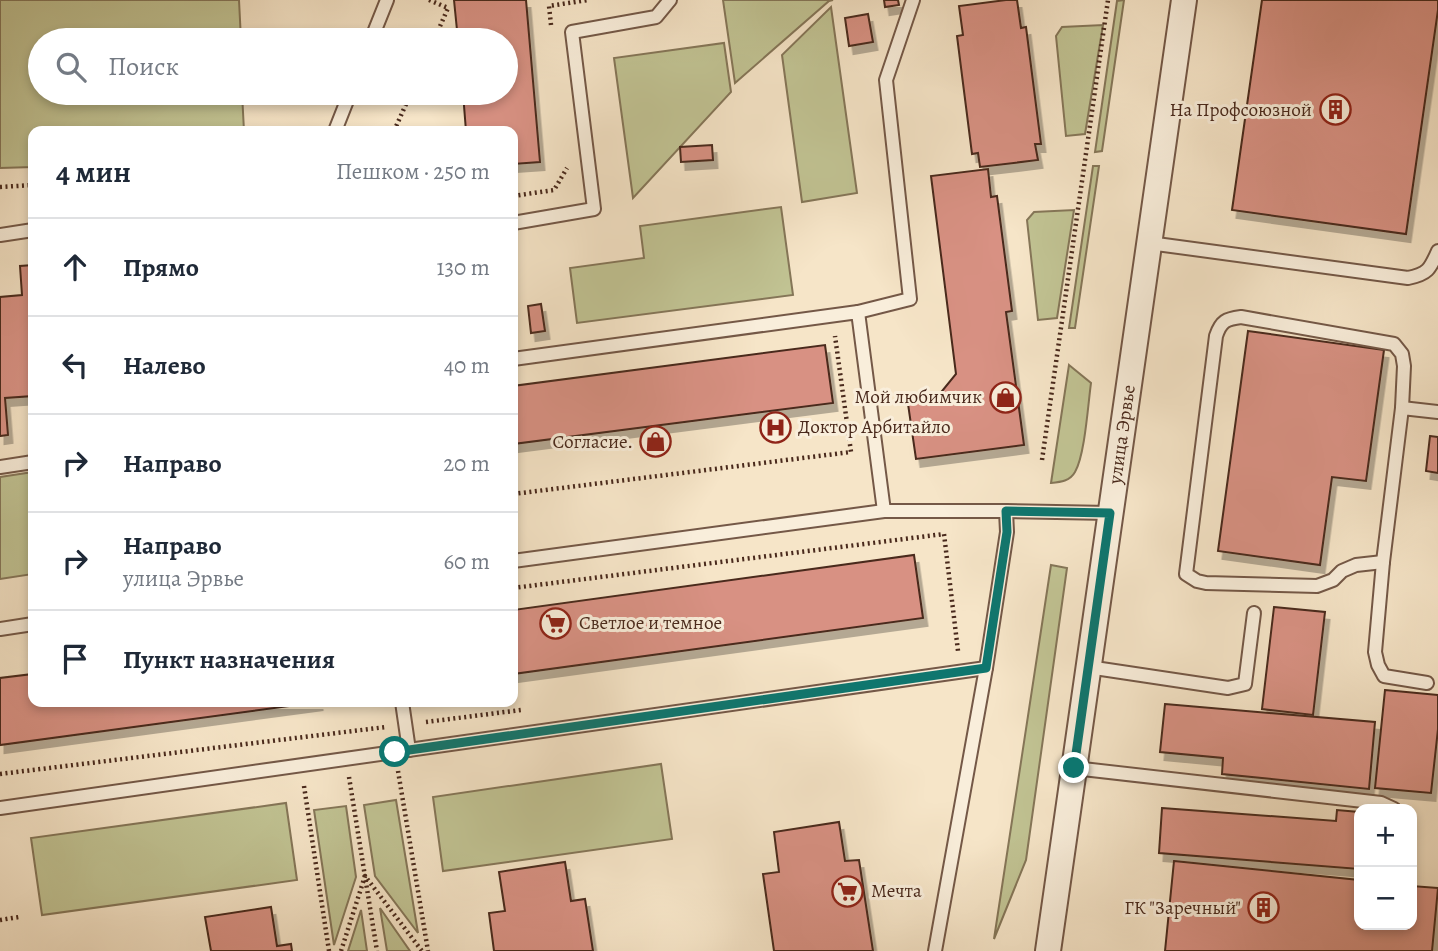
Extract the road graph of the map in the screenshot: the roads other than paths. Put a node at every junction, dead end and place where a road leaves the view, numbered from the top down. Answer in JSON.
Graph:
{"nodes":[{"id":1,"x":387,"y":0,"type":"edge"},
{"id":2,"x":670,"y":0,"type":"edge"},
{"id":3,"x":913,"y":0,"type":"edge"},
{"id":4,"x":1184,"y":0,"type":"edge"},
{"id":5,"x":376,"y":28,"type":"edge"},
{"id":6,"x":345,"y":105,"type":"edge"},
{"id":7,"x":337,"y":126,"type":"edge"},
{"id":8,"x":518,"y":222,"type":"edge"},
{"id":9,"x":28,"y":231,"type":"edge"},
{"id":10,"x":0,"y":234,"type":"edge"},
{"id":11,"x":1149,"y":243,"type":"junction"},
{"id":12,"x":1438,"y":251,"type":"edge"},
{"id":13,"x":858,"y":313,"type":"junction"},
{"id":14,"x":518,"y":358,"type":"edge"},
{"id":15,"x":1402,"y":408,"type":"junction"},
{"id":16,"x":1438,"y":412,"type":"edge"},
{"id":17,"x":28,"y":463,"type":"edge"},
{"id":18,"x":0,"y":467,"type":"edge"},
{"id":19,"x":884,"y":510,"type":"junction"},
{"id":20,"x":1006,"y":511,"type":"junction"},
{"id":21,"x":1110,"y":513,"type":"junction"},
{"id":22,"x":518,"y":560,"type":"edge"},
{"id":23,"x":1383,"y":562,"type":"junction"},
{"id":24,"x":1254,"y":613,"type":"dead end"},
{"id":25,"x":28,"y":625,"type":"edge"},
{"id":26,"x":0,"y":629,"type":"edge"},
{"id":27,"x":1088,"y":667,"type":"junction"},
{"id":28,"x":986,"y":668,"type":"junction"},
{"id":29,"x":1427,"y":683,"type":"dead end"},
{"id":30,"x":403,"y":707,"type":"edge"},
{"id":31,"x":409,"y":750,"type":"junction"},
{"id":32,"x":1074,"y":768,"type":"junction"},
{"id":33,"x":1383,"y":804,"type":"edge"},
{"id":34,"x":0,"y":808,"type":"edge"},
{"id":35,"x":935,"y":951,"type":"edge"},
{"id":36,"x":1048,"y":951,"type":"edge"}],
"edges":[{"from":1,"to":5,"type":"lane"},
{"from":2,"to":8,"type":"lane"},
{"from":3,"to":13,"type":"lane"},
{"from":4,"to":11,"type":"street","name":"улица Эрвье"},
{"from":6,"to":7,"type":"lane"},
{"from":9,"to":10,"type":"lane"},
{"from":11,"to":12,"type":"lane"},
{"from":11,"to":21,"type":"street","name":"улица Эрвье"},
{"from":13,"to":14,"type":"lane"},
{"from":13,"to":19,"type":"lane"},
{"from":15,"to":16,"type":"lane"},
{"from":15,"to":23,"type":"lane"},
{"from":15,"to":23,"type":"lane"},
{"from":17,"to":18,"type":"lane"},
{"from":19,"to":20,"type":"lane"},
{"from":19,"to":22,"type":"lane"},
{"from":20,"to":21,"type":"lane"},
{"from":20,"to":28,"type":"lane"},
{"from":21,"to":27,"type":"street","name":"улица Эрвье"},
{"from":23,"to":29,"type":"lane"},
{"from":24,"to":27,"type":"lane"},
{"from":25,"to":26,"type":"lane"},
{"from":27,"to":32,"type":"street","name":"улица Эрвье"},
{"from":28,"to":31,"type":"lane"},
{"from":28,"to":35,"type":"lane"},
{"from":30,"to":31,"type":"lane"},
{"from":31,"to":34,"type":"lane"},
{"from":32,"to":33,"type":"lane"},
{"from":32,"to":36,"type":"street","name":"улица Эрвье"}]}
